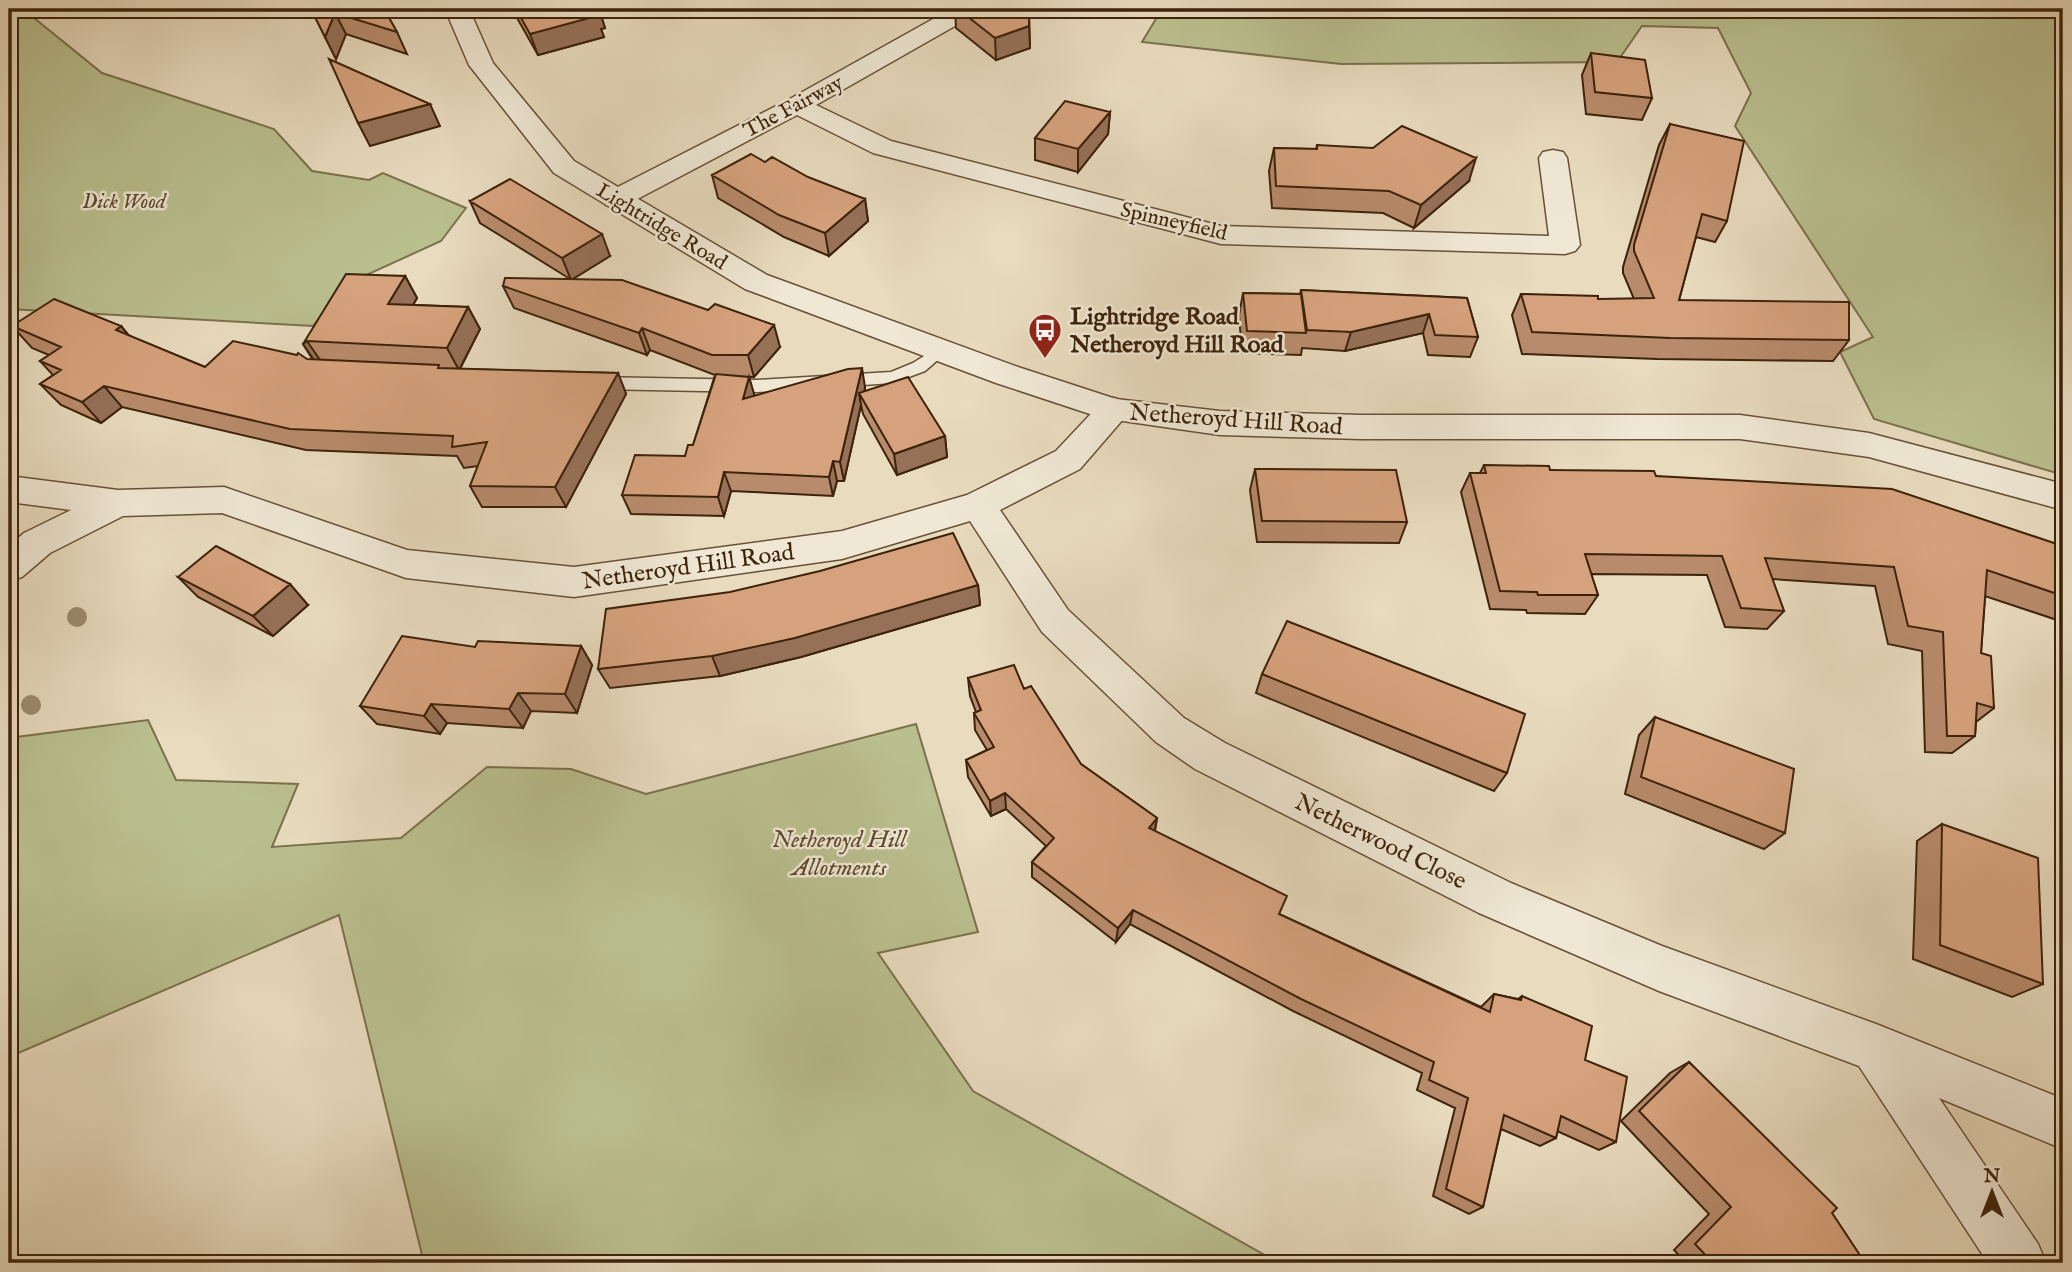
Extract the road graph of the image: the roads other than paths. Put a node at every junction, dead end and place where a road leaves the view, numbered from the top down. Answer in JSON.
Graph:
{"nodes":[{"id":1,"x":457,"y":9,"type":"edge"},
{"id":2,"x":968,"y":9,"type":"edge"},
{"id":3,"x":797,"y":105,"type":"junction"},
{"id":4,"x":1553,"y":158,"type":"dead end"},
{"id":5,"x":616,"y":199,"type":"junction"},
{"id":6,"x":940,"y":351,"type":"junction"},
{"id":7,"x":583,"y":383,"type":"edge"},
{"id":8,"x":1114,"y":410,"type":"junction"},
{"id":9,"x":9,"y":489,"type":"edge"},
{"id":10,"x":2063,"y":497,"type":"edge"},
{"id":11,"x":118,"y":503,"type":"junction"},
{"id":12,"x":978,"y":505,"type":"junction"},
{"id":13,"x":9,"y":567,"type":"edge"},
{"id":14,"x":1876,"y":1048,"type":"junction"},
{"id":15,"x":2063,"y":1124,"type":"edge"},
{"id":16,"x":2019,"y":1263,"type":"edge"}],
"edges":[{"from":1,"to":5,"type":"street","name":"Lightridge Road"},
{"from":2,"to":3,"type":"street","name":"The Fairway"},
{"from":3,"to":4,"type":"street","name":"Spinneyfield"},
{"from":3,"to":5,"type":"street","name":"The Fairway"},
{"from":5,"to":6,"type":"street","name":"Lightridge Road"},
{"from":6,"to":7,"type":"lane"},
{"from":6,"to":8,"type":"street","name":"Lightridge Road"},
{"from":8,"to":10,"type":"street","name":"Netheroyd Hill Road"},
{"from":8,"to":12,"type":"street","name":"Netheroyd Hill Road"},
{"from":9,"to":11,"type":"street"},
{"from":11,"to":12,"type":"street","name":"Netheroyd Hill Road"},
{"from":11,"to":13,"type":"street","name":"Netheroyd Hill Road"},
{"from":12,"to":14,"type":"street","name":"Netherwood Close"},
{"from":14,"to":15,"type":"street","name":"Netherwood Close"},
{"from":14,"to":16,"type":"street"}]}
